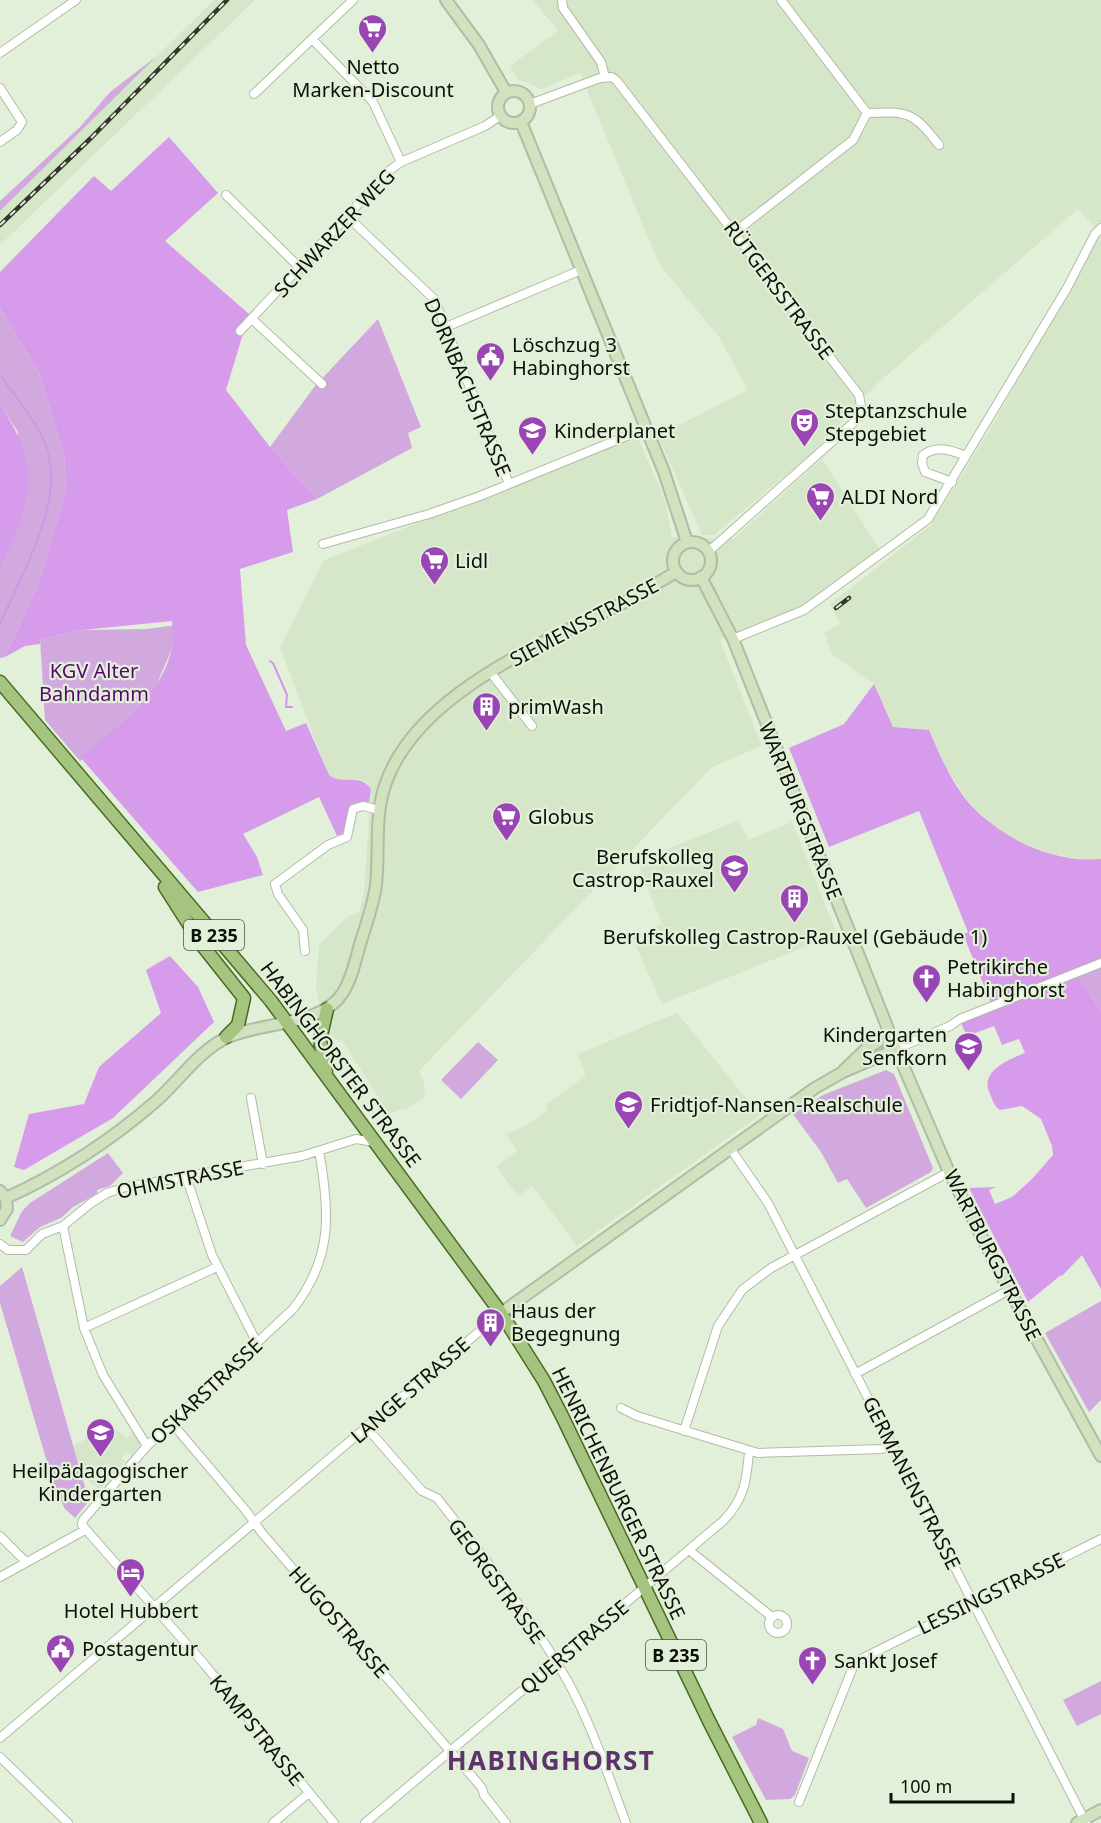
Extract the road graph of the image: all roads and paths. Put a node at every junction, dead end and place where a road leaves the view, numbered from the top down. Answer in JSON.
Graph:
{"nodes":[{"id":1,"x":76,"y":0,"type":"edge"},
{"id":2,"x":353,"y":0,"type":"edge"},
{"id":3,"x":446,"y":0,"type":"edge"},
{"id":4,"x":562,"y":0,"type":"edge"},
{"id":5,"x":781,"y":0,"type":"edge"},
{"id":6,"x":312,"y":39,"type":"junction"},
{"id":7,"x":0,"y":53,"type":"edge"},
{"id":8,"x":606,"y":77,"type":"junction"},
{"id":9,"x":0,"y":88,"type":"edge"},
{"id":10,"x":506,"y":92,"type":"junction"},
{"id":11,"x":254,"y":93,"type":"dead end"},
{"id":12,"x":530,"y":104,"type":"junction"},
{"id":13,"x":867,"y":113,"type":"junction"},
{"id":14,"x":500,"y":116,"type":"junction"},
{"id":15,"x":521,"y":122,"type":"junction"},
{"id":16,"x":0,"y":142,"type":"edge"},
{"id":17,"x":939,"y":145,"type":"dead end"},
{"id":18,"x":401,"y":162,"type":"junction"},
{"id":19,"x":226,"y":195,"type":"dead end"},
{"id":20,"x":347,"y":216,"type":"junction"},
{"id":21,"x":1101,"y":228,"type":"edge"},
{"id":22,"x":735,"y":231,"type":"junction"},
{"id":23,"x":301,"y":268,"type":"junction"},
{"id":24,"x":580,"y":270,"type":"junction"},
{"id":25,"x":253,"y":320,"type":"junction"},
{"id":26,"x":446,"y":327,"type":"junction"},
{"id":27,"x":240,"y":332,"type":"dead end"},
{"id":28,"x":322,"y":384,"type":"dead end"},
{"id":29,"x":646,"y":428,"type":"junction"},
{"id":30,"x":966,"y":456,"type":"junction"},
{"id":31,"x":952,"y":482,"type":"junction"},
{"id":32,"x":509,"y":484,"type":"junction"},
{"id":33,"x":687,"y":542,"type":"junction"},
{"id":34,"x":323,"y":544,"type":"dead end"},
{"id":35,"x":708,"y":552,"type":"junction"},
{"id":36,"x":677,"y":572,"type":"junction"},
{"id":37,"x":701,"y":577,"type":"junction"},
{"id":38,"x":733,"y":639,"type":"junction"},
{"id":39,"x":491,"y":673,"type":"junction"},
{"id":40,"x":0,"y":682,"type":"edge"},
{"id":41,"x":532,"y":726,"type":"dead end"},
{"id":42,"x":379,"y":810,"type":"junction"},
{"id":43,"x":141,"y":851,"type":"junction"},
{"id":44,"x":306,"y":951,"type":"dead end"},
{"id":45,"x":1101,"y":963,"type":"edge"},
{"id":46,"x":327,"y":1009,"type":"junction"},
{"id":47,"x":286,"y":1021,"type":"junction"},
{"id":48,"x":890,"y":1034,"type":"junction"},
{"id":49,"x":226,"y":1038,"type":"junction"},
{"id":50,"x":896,"y":1049,"type":"junction"},
{"id":51,"x":843,"y":1072,"type":"junction"},
{"id":52,"x":326,"y":1073,"type":"junction"},
{"id":53,"x":251,"y":1098,"type":"dead end"},
{"id":54,"x":378,"y":1144,"type":"junction"},
{"id":55,"x":730,"y":1148,"type":"junction"},
{"id":56,"x":319,"y":1151,"type":"junction"},
{"id":57,"x":263,"y":1164,"type":"junction"},
{"id":58,"x":949,"y":1173,"type":"junction"},
{"id":59,"x":186,"y":1176,"type":"junction"},
{"id":60,"x":3,"y":1195,"type":"edge"},
{"id":61,"x":0,"y":1220,"type":"edge"},
{"id":62,"x":63,"y":1226,"type":"junction"},
{"id":63,"x":0,"y":1244,"type":"edge"},
{"id":64,"x":794,"y":1255,"type":"junction"},
{"id":65,"x":218,"y":1267,"type":"junction"},
{"id":66,"x":1009,"y":1290,"type":"junction"},
{"id":67,"x":501,"y":1313,"type":"junction"},
{"id":68,"x":84,"y":1328,"type":"junction"},
{"id":69,"x":256,"y":1341,"type":"junction"},
{"id":70,"x":855,"y":1374,"type":"junction"},
{"id":71,"x":621,"y":1408,"type":"dead end"},
{"id":72,"x":171,"y":1422,"type":"junction"},
{"id":73,"x":366,"y":1428,"type":"junction"},
{"id":74,"x":684,"y":1431,"type":"junction"},
{"id":75,"x":147,"y":1446,"type":"junction"},
{"id":76,"x":892,"y":1446,"type":"junction"},
{"id":77,"x":749,"y":1451,"type":"junction"},
{"id":78,"x":1101,"y":1456,"type":"edge"},
{"id":79,"x":254,"y":1522,"type":"junction"},
{"id":80,"x":85,"y":1530,"type":"junction"},
{"id":81,"x":0,"y":1536,"type":"edge"},
{"id":82,"x":1101,"y":1539,"type":"edge"},
{"id":83,"x":689,"y":1550,"type":"junction"},
{"id":84,"x":26,"y":1562,"type":"junction"},
{"id":85,"x":0,"y":1577,"type":"edge"},
{"id":86,"x":644,"y":1588,"type":"junction"},
{"id":87,"x":973,"y":1602,"type":"junction"},
{"id":88,"x":155,"y":1606,"type":"junction"},
{"id":89,"x":772,"y":1617,"type":"dead end"},
{"id":90,"x":555,"y":1663,"type":"junction"},
{"id":91,"x":0,"y":1738,"type":"edge"},
{"id":92,"x":450,"y":1752,"type":"junction"},
{"id":93,"x":0,"y":1757,"type":"edge"},
{"id":94,"x":309,"y":1793,"type":"junction"},
{"id":95,"x":799,"y":1802,"type":"dead end"},
{"id":96,"x":1101,"y":1810,"type":"edge"},
{"id":97,"x":1083,"y":1822,"type":"edge"},
{"id":98,"x":68,"y":1823,"type":"edge"},
{"id":99,"x":273,"y":1823,"type":"edge"},
{"id":100,"x":334,"y":1823,"type":"edge"},
{"id":101,"x":365,"y":1823,"type":"edge"},
{"id":102,"x":506,"y":1823,"type":"edge"},
{"id":103,"x":626,"y":1823,"type":"edge"},
{"id":104,"x":761,"y":1823,"type":"edge"}],
"edges":[{"from":1,"to":7,"type":"street"},
{"from":2,"to":6,"type":"street"},
{"from":3,"to":10,"type":"main road"},
{"from":4,"to":8,"type":"street"},
{"from":5,"to":13,"type":"street"},
{"from":6,"to":11,"type":"street"},
{"from":6,"to":18,"type":"street"},
{"from":8,"to":12,"type":"street"},
{"from":8,"to":22,"type":"street","name":"RÜTGERSSTRASSE"},
{"from":9,"to":16,"type":"street"},
{"from":10,"to":12,"type":"main road"},
{"from":10,"to":14,"type":"main road"},
{"from":12,"to":15,"type":"main road"},
{"from":13,"to":17,"type":"street"},
{"from":13,"to":22,"type":"street"},
{"from":14,"to":15,"type":"main road"},
{"from":14,"to":18,"type":"street","name":"SCHWARZER WEG"},
{"from":15,"to":24,"type":"main road"},
{"from":18,"to":20,"type":"street","name":"SCHWARZER WEG"},
{"from":19,"to":23,"type":"street"},
{"from":20,"to":23,"type":"street","name":"SCHWARZER WEG"},
{"from":20,"to":26,"type":"street","name":"DORNBACHSTRASSE"},
{"from":21,"to":30,"type":"street"},
{"from":22,"to":35,"type":"street","name":"RÜTGERSSTRASSE"},
{"from":23,"to":25,"type":"street","name":"SCHWARZER WEG"},
{"from":24,"to":26,"type":"street"},
{"from":24,"to":29,"type":"main road"},
{"from":25,"to":27,"type":"street","name":"SCHWARZER WEG"},
{"from":25,"to":28,"type":"street"},
{"from":26,"to":32,"type":"street","name":"DORNBACHSTRASSE"},
{"from":29,"to":32,"type":"street","name":"DORNBACHSTRASSE"},
{"from":29,"to":33,"type":"main road"},
{"from":30,"to":31,"type":"street"},
{"from":30,"to":31,"type":"street"},
{"from":31,"to":38,"type":"street"},
{"from":32,"to":34,"type":"street","name":"DORNBACHSTRASSE"},
{"from":33,"to":35,"type":"main road"},
{"from":33,"to":36,"type":"main road"},
{"from":35,"to":37,"type":"main road"},
{"from":36,"to":37,"type":"main road"},
{"from":36,"to":39,"type":"main road","name":"SIEMENSSTRASSE"},
{"from":37,"to":38,"type":"main road","name":"WARTBURGSTRASSE"},
{"from":38,"to":48,"type":"main road","name":"WARTBURGSTRASSE"},
{"from":39,"to":41,"type":"street","name":"SIEMENSSTRASSE"},
{"from":39,"to":42,"type":"main road","name":"SIEMENSSTRASSE"},
{"from":40,"to":43,"type":"main road","name":"HABINGHORSTER STRASSE","number":"B 235"},
{"from":42,"to":44,"type":"street"},
{"from":42,"to":46,"type":"main road","name":"SIEMENSSTRASSE"},
{"from":43,"to":47,"type":"main road","name":"HABINGHORSTER STRASSE","number":"B 235"},
{"from":43,"to":49,"type":"main road"},
{"from":45,"to":50,"type":"street"},
{"from":46,"to":47,"type":"main road"},
{"from":46,"to":52,"type":"main road"},
{"from":47,"to":49,"type":"main road"},
{"from":47,"to":52,"type":"main road","name":"HABINGHORSTER STRASSE","number":"B 235"},
{"from":48,"to":50,"type":"main road","name":"WARTBURGSTRASSE"},
{"from":48,"to":51,"type":"main road","name":"LANGE STRASSE"},
{"from":49,"to":60,"type":"main road"},
{"from":50,"to":51,"type":"main road","name":"LANGE STRASSE"},
{"from":50,"to":58,"type":"main road","name":"WARTBURGSTRASSE"},
{"from":51,"to":55,"type":"main road","name":"LANGE STRASSE"},
{"from":52,"to":54,"type":"main road","name":"HABINGHORSTER STRASSE","number":"B 235"},
{"from":53,"to":57,"type":"street"},
{"from":54,"to":56,"type":"street","name":"OHMSTRASSE"},
{"from":54,"to":67,"type":"main road","name":"HABINGHORSTER STRASSE","number":"B 235"},
{"from":55,"to":64,"type":"street","name":"GERMANENSTRASSE"},
{"from":55,"to":67,"type":"main road","name":"LANGE STRASSE"},
{"from":56,"to":57,"type":"street","name":"OHMSTRASSE"},
{"from":56,"to":69,"type":"street","name":"OSKARSTRASSE"},
{"from":57,"to":59,"type":"street","name":"OHMSTRASSE"},
{"from":58,"to":64,"type":"street"},
{"from":58,"to":66,"type":"main road","name":"WARTBURGSTRASSE"},
{"from":59,"to":62,"type":"street","name":"OHMSTRASSE"},
{"from":59,"to":65,"type":"street"},
{"from":60,"to":61,"type":"main road"},
{"from":62,"to":63,"type":"street","name":"OHMSTRASSE"},
{"from":62,"to":68,"type":"street"},
{"from":64,"to":70,"type":"street","name":"GERMANENSTRASSE"},
{"from":64,"to":74,"type":"street"},
{"from":65,"to":68,"type":"street"},
{"from":65,"to":69,"type":"street"},
{"from":66,"to":70,"type":"street"},
{"from":66,"to":78,"type":"main road","name":"WARTBURGSTRASSE"},
{"from":67,"to":73,"type":"street","name":"LANGE STRASSE"},
{"from":67,"to":86,"type":"main road","name":"HENRICHENBURGER STRASSE","number":"B 235"},
{"from":68,"to":75,"type":"street"},
{"from":69,"to":72,"type":"street","name":"OSKARSTRASSE"},
{"from":70,"to":76,"type":"street","name":"GERMANENSTRASSE"},
{"from":71,"to":74,"type":"street"},
{"from":72,"to":75,"type":"street","name":"OSKARSTRASSE"},
{"from":72,"to":79,"type":"street","name":"HUGOSTRASSE"},
{"from":73,"to":79,"type":"street","name":"LANGE STRASSE"},
{"from":73,"to":90,"type":"street","name":"GEORGSTRASSE"},
{"from":74,"to":77,"type":"street"},
{"from":75,"to":80,"type":"street","name":"OSKARSTRASSE"},
{"from":76,"to":77,"type":"street"},
{"from":76,"to":87,"type":"street","name":"GERMANENSTRASSE"},
{"from":77,"to":83,"type":"street","name":"QUERSTRASSE"},
{"from":79,"to":88,"type":"street","name":"LANGE STRASSE"},
{"from":79,"to":92,"type":"street","name":"HUGOSTRASSE"},
{"from":80,"to":84,"type":"street"},
{"from":80,"to":88,"type":"street","name":"KAMPSTRASSE"},
{"from":81,"to":84,"type":"street"},
{"from":82,"to":87,"type":"street","name":"LESSINGSTRASSE"},
{"from":83,"to":86,"type":"street","name":"QUERSTRASSE"},
{"from":83,"to":89,"type":"street"},
{"from":84,"to":85,"type":"street"},
{"from":86,"to":90,"type":"street","name":"QUERSTRASSE"},
{"from":86,"to":104,"type":"main road","name":"HENRICHENBURGER STRASSE","number":"B 235"},
{"from":87,"to":95,"type":"street","name":"LESSINGSTRASSE"},
{"from":87,"to":97,"type":"street","name":"GERMANENSTRASSE"},
{"from":88,"to":91,"type":"street","name":"LANGE STRASSE"},
{"from":88,"to":94,"type":"street","name":"KAMPSTRASSE"},
{"from":90,"to":92,"type":"street","name":"QUERSTRASSE"},
{"from":90,"to":103,"type":"street","name":"GEORGSTRASSE"},
{"from":92,"to":101,"type":"street","name":"QUERSTRASSE"},
{"from":92,"to":102,"type":"street","name":"HUGOSTRASSE"},
{"from":93,"to":98,"type":"street"},
{"from":94,"to":99,"type":"street"},
{"from":94,"to":100,"type":"street","name":"KAMPSTRASSE"},
{"from":96,"to":97,"type":"main road"}]}
